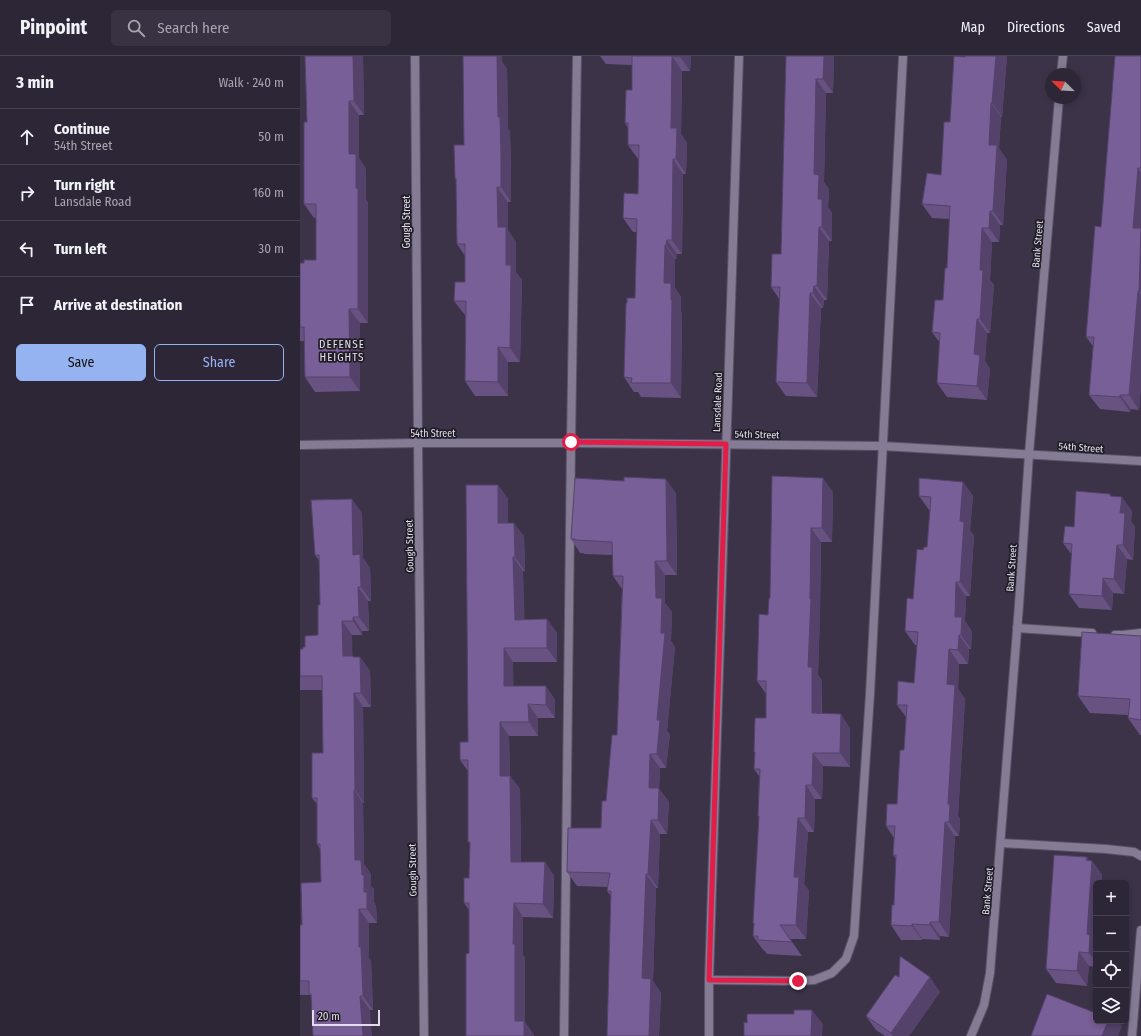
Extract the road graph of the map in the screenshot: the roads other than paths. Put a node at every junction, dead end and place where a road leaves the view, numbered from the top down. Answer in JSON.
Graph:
{"nodes":[{"id":1,"x":415,"y":56,"type":"edge"},
{"id":2,"x":577,"y":56,"type":"edge"},
{"id":3,"x":739,"y":56,"type":"edge"},
{"id":4,"x":903,"y":56,"type":"edge"},
{"id":5,"x":1063,"y":56,"type":"edge"},
{"id":6,"x":1062,"y":68,"type":"edge"},
{"id":7,"x":1058,"y":104,"type":"edge"},
{"id":8,"x":571,"y":442,"type":"junction"},
{"id":9,"x":418,"y":443,"type":"junction"},
{"id":10,"x":726,"y":444,"type":"junction"},
{"id":11,"x":300,"y":446,"type":"edge"},
{"id":12,"x":882,"y":446,"type":"junction"},
{"id":13,"x":1029,"y":454,"type":"junction"},
{"id":14,"x":1141,"y":461,"type":"edge"},
{"id":15,"x":1017,"y":628,"type":"junction"},
{"id":16,"x":1141,"y":633,"type":"edge"},
{"id":17,"x":1001,"y":843,"type":"junction"},
{"id":18,"x":1141,"y":856,"type":"edge"},
{"id":19,"x":1141,"y":930,"type":"edge"},
{"id":20,"x":709,"y":980,"type":"junction"},
{"id":21,"x":424,"y":1036,"type":"edge"},
{"id":22,"x":564,"y":1036,"type":"edge"},
{"id":23,"x":709,"y":1036,"type":"edge"},
{"id":24,"x":972,"y":1036,"type":"edge"},
{"id":25,"x":1132,"y":1036,"type":"edge"}],
"edges":[{"from":1,"to":9,"type":"street","name":"Gough Street"},
{"from":2,"to":8,"type":"street"},
{"from":3,"to":10,"type":"street","name":"Lansdale Road"},
{"from":4,"to":12,"type":"street"},
{"from":5,"to":6,"type":"street"},
{"from":7,"to":13,"type":"street","name":"Bank Street"},
{"from":8,"to":9,"type":"street","name":"54th Street"},
{"from":8,"to":10,"type":"street","name":"54th Street"},
{"from":8,"to":22,"type":"street"},
{"from":9,"to":11,"type":"street","name":"54th Street"},
{"from":9,"to":21,"type":"street","name":"Gough Street"},
{"from":10,"to":12,"type":"street","name":"54th Street"},
{"from":10,"to":20,"type":"street","name":"Lansdale Road"},
{"from":12,"to":13,"type":"street","name":"54th Street"},
{"from":12,"to":20,"type":"street"},
{"from":13,"to":14,"type":"street","name":"54th Street"},
{"from":13,"to":15,"type":"street","name":"Bank Street"},
{"from":15,"to":16,"type":"street"},
{"from":15,"to":17,"type":"street","name":"Bank Street"},
{"from":17,"to":18,"type":"street"},
{"from":17,"to":24,"type":"street","name":"Bank Street"},
{"from":19,"to":25,"type":"street"},
{"from":20,"to":23,"type":"street","name":"Lansdale Road"}]}
